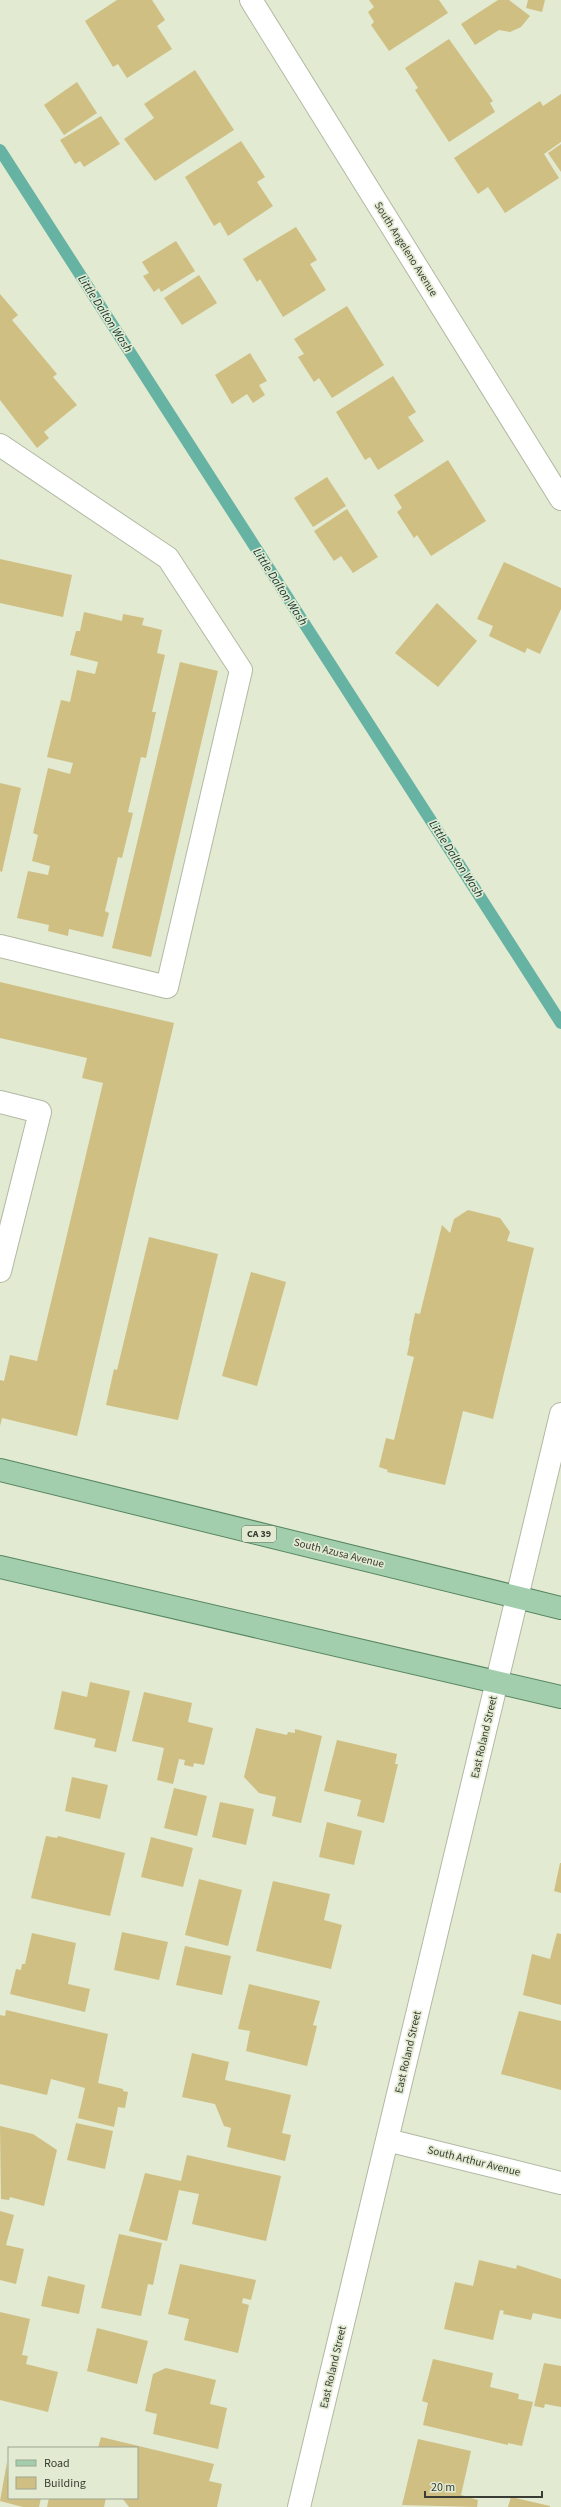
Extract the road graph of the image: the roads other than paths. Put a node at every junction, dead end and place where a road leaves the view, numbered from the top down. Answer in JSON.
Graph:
{"nodes":[{"id":1,"x":251,"y":0,"type":"edge"},
{"id":2,"x":0,"y":445,"type":"edge"},
{"id":3,"x":561,"y":499,"type":"edge"},
{"id":4,"x":0,"y":946,"type":"edge"},
{"id":5,"x":0,"y":1102,"type":"edge"},
{"id":6,"x":0,"y":1271,"type":"edge"},
{"id":7,"x":561,"y":1414,"type":"edge"},
{"id":8,"x":0,"y":1470,"type":"edge"},
{"id":9,"x":1,"y":1571,"type":"edge"},
{"id":10,"x":518,"y":1597,"type":"junction"},
{"id":11,"x":561,"y":1608,"type":"edge"},
{"id":12,"x":497,"y":1682,"type":"junction"},
{"id":13,"x":561,"y":1697,"type":"edge"},
{"id":14,"x":387,"y":2140,"type":"junction"},
{"id":15,"x":561,"y":2183,"type":"edge"},
{"id":16,"x":299,"y":2507,"type":"edge"}],
"edges":[{"from":1,"to":3,"type":"street","name":"South Angeleno Avenue"},
{"from":2,"to":4,"type":"street"},
{"from":5,"to":6,"type":"street"},
{"from":7,"to":10,"type":"street","name":"East Roland Street"},
{"from":8,"to":10,"type":"main road","name":"South Azusa Avenue","number":"CA 39"},
{"from":9,"to":12,"type":"main road"},
{"from":10,"to":11,"type":"main road","name":"South Azusa Avenue","number":"CA 39"},
{"from":10,"to":12,"type":"street","name":"East Roland Street"},
{"from":12,"to":13,"type":"main road"},
{"from":12,"to":14,"type":"street","name":"East Roland Street"},
{"from":14,"to":15,"type":"street","name":"South Arthur Avenue"},
{"from":14,"to":16,"type":"street","name":"East Roland Street"}]}
